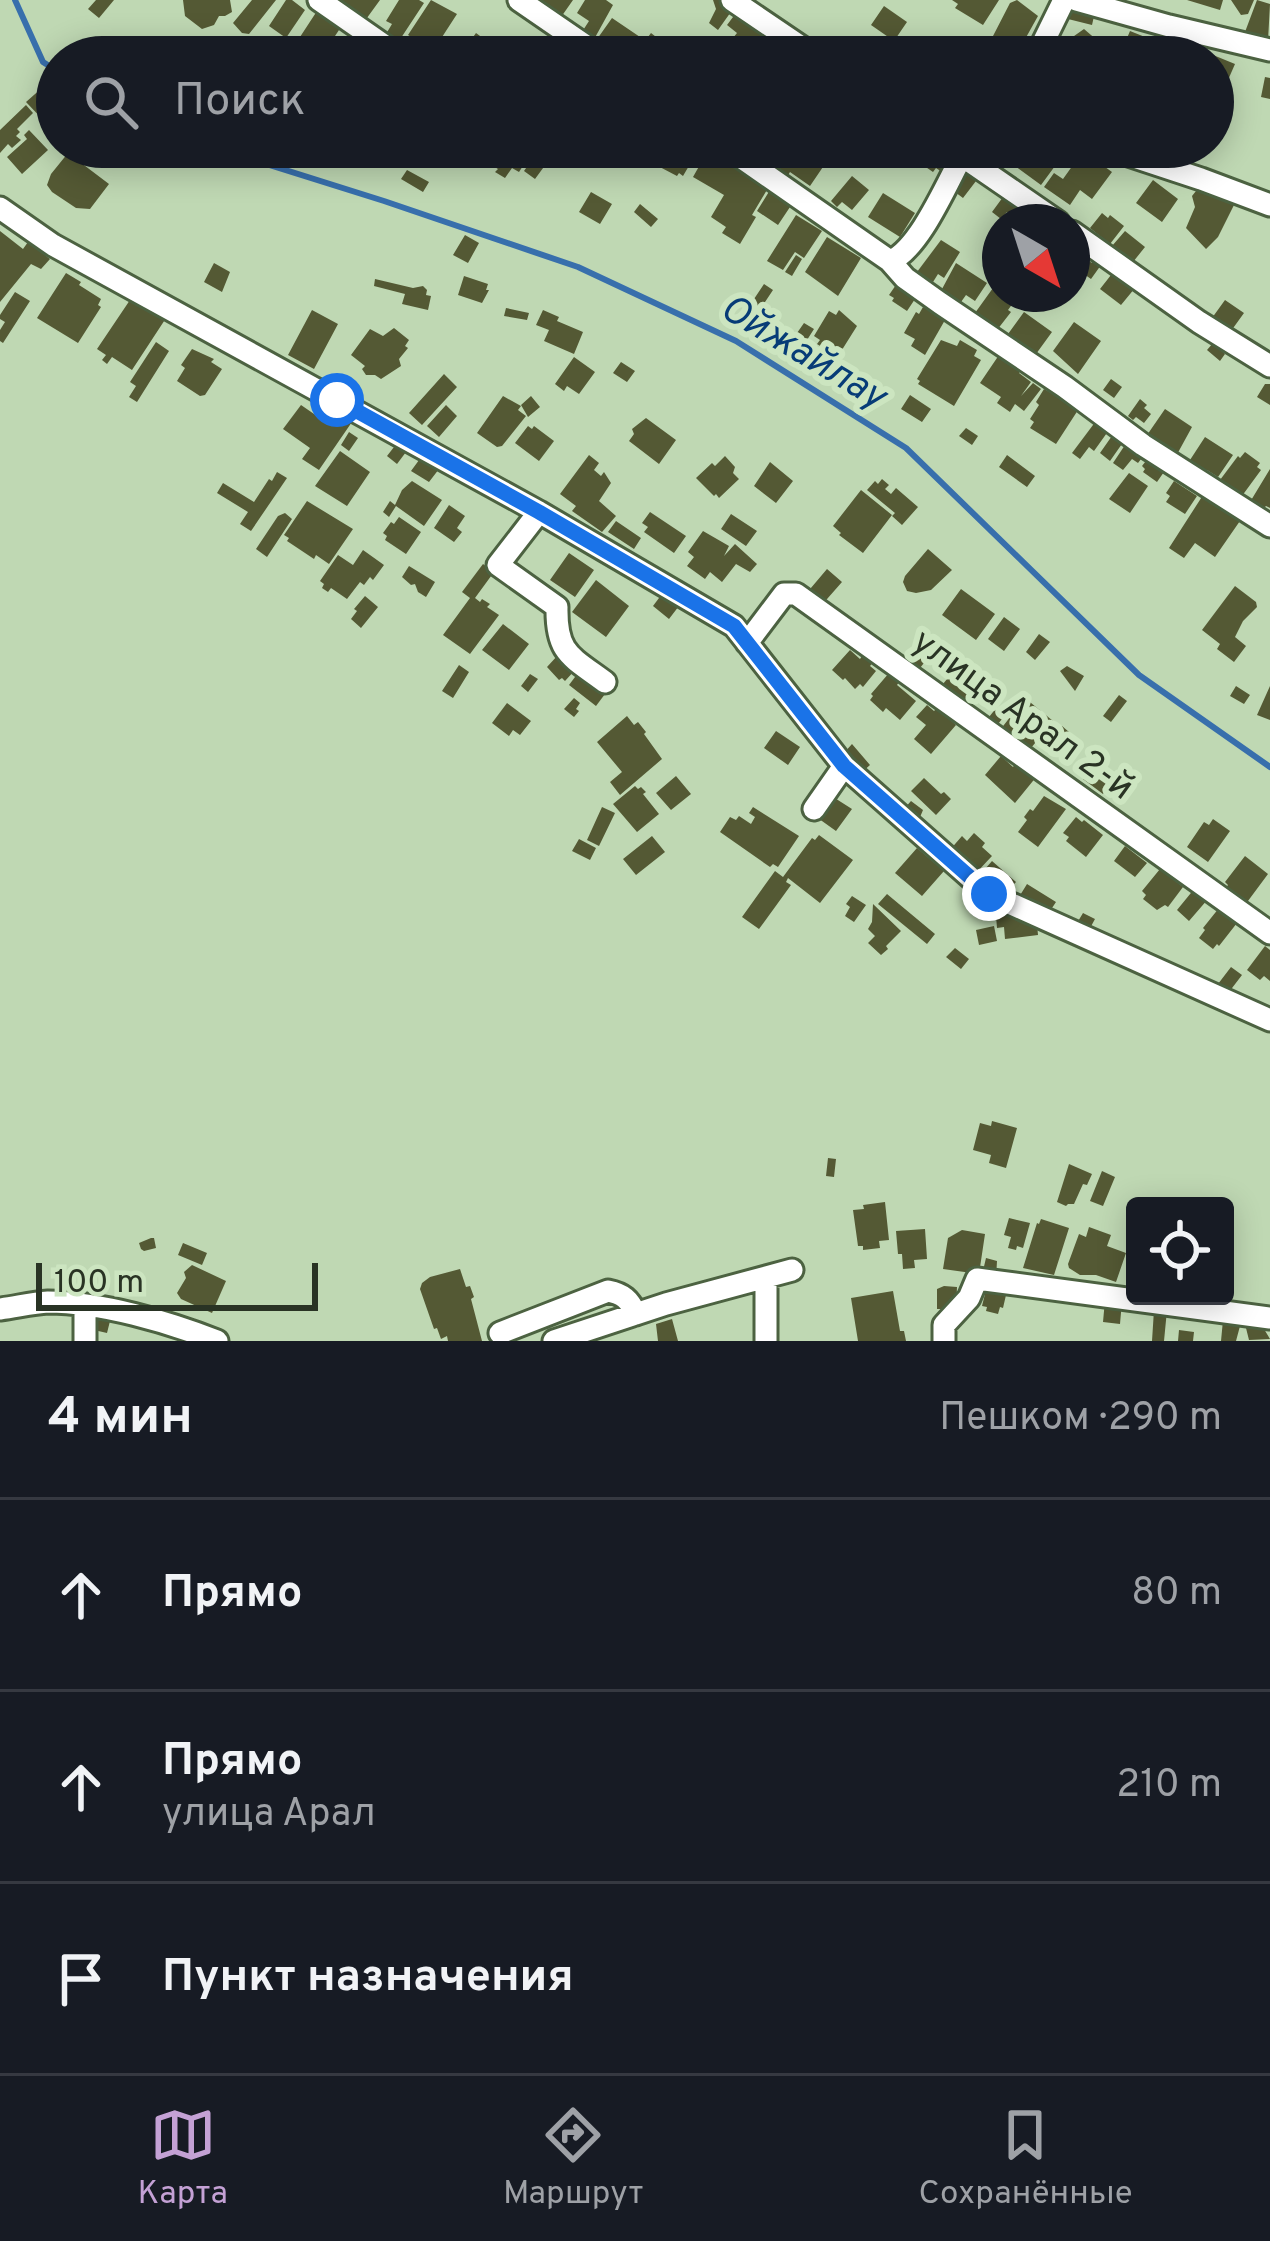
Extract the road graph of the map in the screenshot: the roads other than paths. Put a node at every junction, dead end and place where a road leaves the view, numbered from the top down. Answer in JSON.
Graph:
{"nodes":[{"id":1,"x":319,"y":0,"type":"edge"},
{"id":2,"x":519,"y":0,"type":"edge"},
{"id":3,"x":732,"y":0,"type":"edge"},
{"id":4,"x":1064,"y":0,"type":"edge"},
{"id":5,"x":1076,"y":0,"type":"edge"},
{"id":6,"x":371,"y":36,"type":"edge"},
{"id":7,"x":571,"y":36,"type":"edge"},
{"id":8,"x":785,"y":36,"type":"edge"},
{"id":9,"x":1046,"y":36,"type":"edge"},
{"id":10,"x":1211,"y":36,"type":"edge"},
{"id":11,"x":1234,"y":41,"type":"edge"},
{"id":12,"x":1270,"y":50,"type":"edge"},
{"id":13,"x":756,"y":168,"type":"edge"},
{"id":14,"x":948,"y":168,"type":"edge"},
{"id":15,"x":1169,"y":168,"type":"edge"},
{"id":16,"x":983,"y":169,"type":"edge"},
{"id":17,"x":1033,"y":204,"type":"edge"},
{"id":18,"x":1270,"y":206,"type":"edge"},
{"id":19,"x":0,"y":208,"type":"edge"},
{"id":20,"x":1090,"y":245,"type":"edge"},
{"id":21,"x":890,"y":261,"type":"junction"},
{"id":22,"x":1270,"y":366,"type":"edge"},
{"id":23,"x":539,"y":512,"type":"junction"},
{"id":24,"x":1270,"y":526,"type":"edge"},
{"id":25,"x":747,"y":643,"type":"junction"},
{"id":26,"x":605,"y":682,"type":"dead end"},
{"id":27,"x":844,"y":766,"type":"junction"},
{"id":28,"x":814,"y":809,"type":"dead end"},
{"id":29,"x":1270,"y":933,"type":"edge"},
{"id":30,"x":1270,"y":1020,"type":"edge"},
{"id":31,"x":792,"y":1270,"type":"dead end"},
{"id":32,"x":766,"y":1276,"type":"junction"},
{"id":33,"x":85,"y":1305,"type":"junction"},
{"id":34,"x":0,"y":1309,"type":"edge"},
{"id":35,"x":636,"y":1314,"type":"junction"},
{"id":36,"x":1270,"y":1318,"type":"edge"},
{"id":37,"x":500,"y":1333,"type":"dead end"},
{"id":38,"x":85,"y":1341,"type":"edge"},
{"id":39,"x":217,"y":1341,"type":"edge"},
{"id":40,"x":554,"y":1341,"type":"edge"},
{"id":41,"x":766,"y":1341,"type":"edge"},
{"id":42,"x":944,"y":1341,"type":"edge"}],
"edges":[{"from":1,"to":6,"type":"street"},
{"from":2,"to":7,"type":"street"},
{"from":3,"to":8,"type":"street"},
{"from":4,"to":9,"type":"street"},
{"from":5,"to":10,"type":"street"},
{"from":11,"to":12,"type":"street"},
{"from":13,"to":21,"type":"street"},
{"from":14,"to":21,"type":"street"},
{"from":15,"to":18,"type":"street"},
{"from":16,"to":17,"type":"street"},
{"from":19,"to":23,"type":"street"},
{"from":20,"to":22,"type":"street"},
{"from":21,"to":24,"type":"street"},
{"from":23,"to":25,"type":"street"},
{"from":23,"to":26,"type":"street"},
{"from":25,"to":27,"type":"street"},
{"from":25,"to":29,"type":"street","name":"улица Арал 2-й"},
{"from":27,"to":28,"type":"street"},
{"from":27,"to":30,"type":"street"},
{"from":31,"to":32,"type":"street"},
{"from":32,"to":35,"type":"street"},
{"from":32,"to":41,"type":"street"},
{"from":33,"to":34,"type":"street"},
{"from":33,"to":38,"type":"street"},
{"from":33,"to":39,"type":"street"},
{"from":35,"to":37,"type":"street"},
{"from":35,"to":40,"type":"street"},
{"from":36,"to":42,"type":"street"}]}
